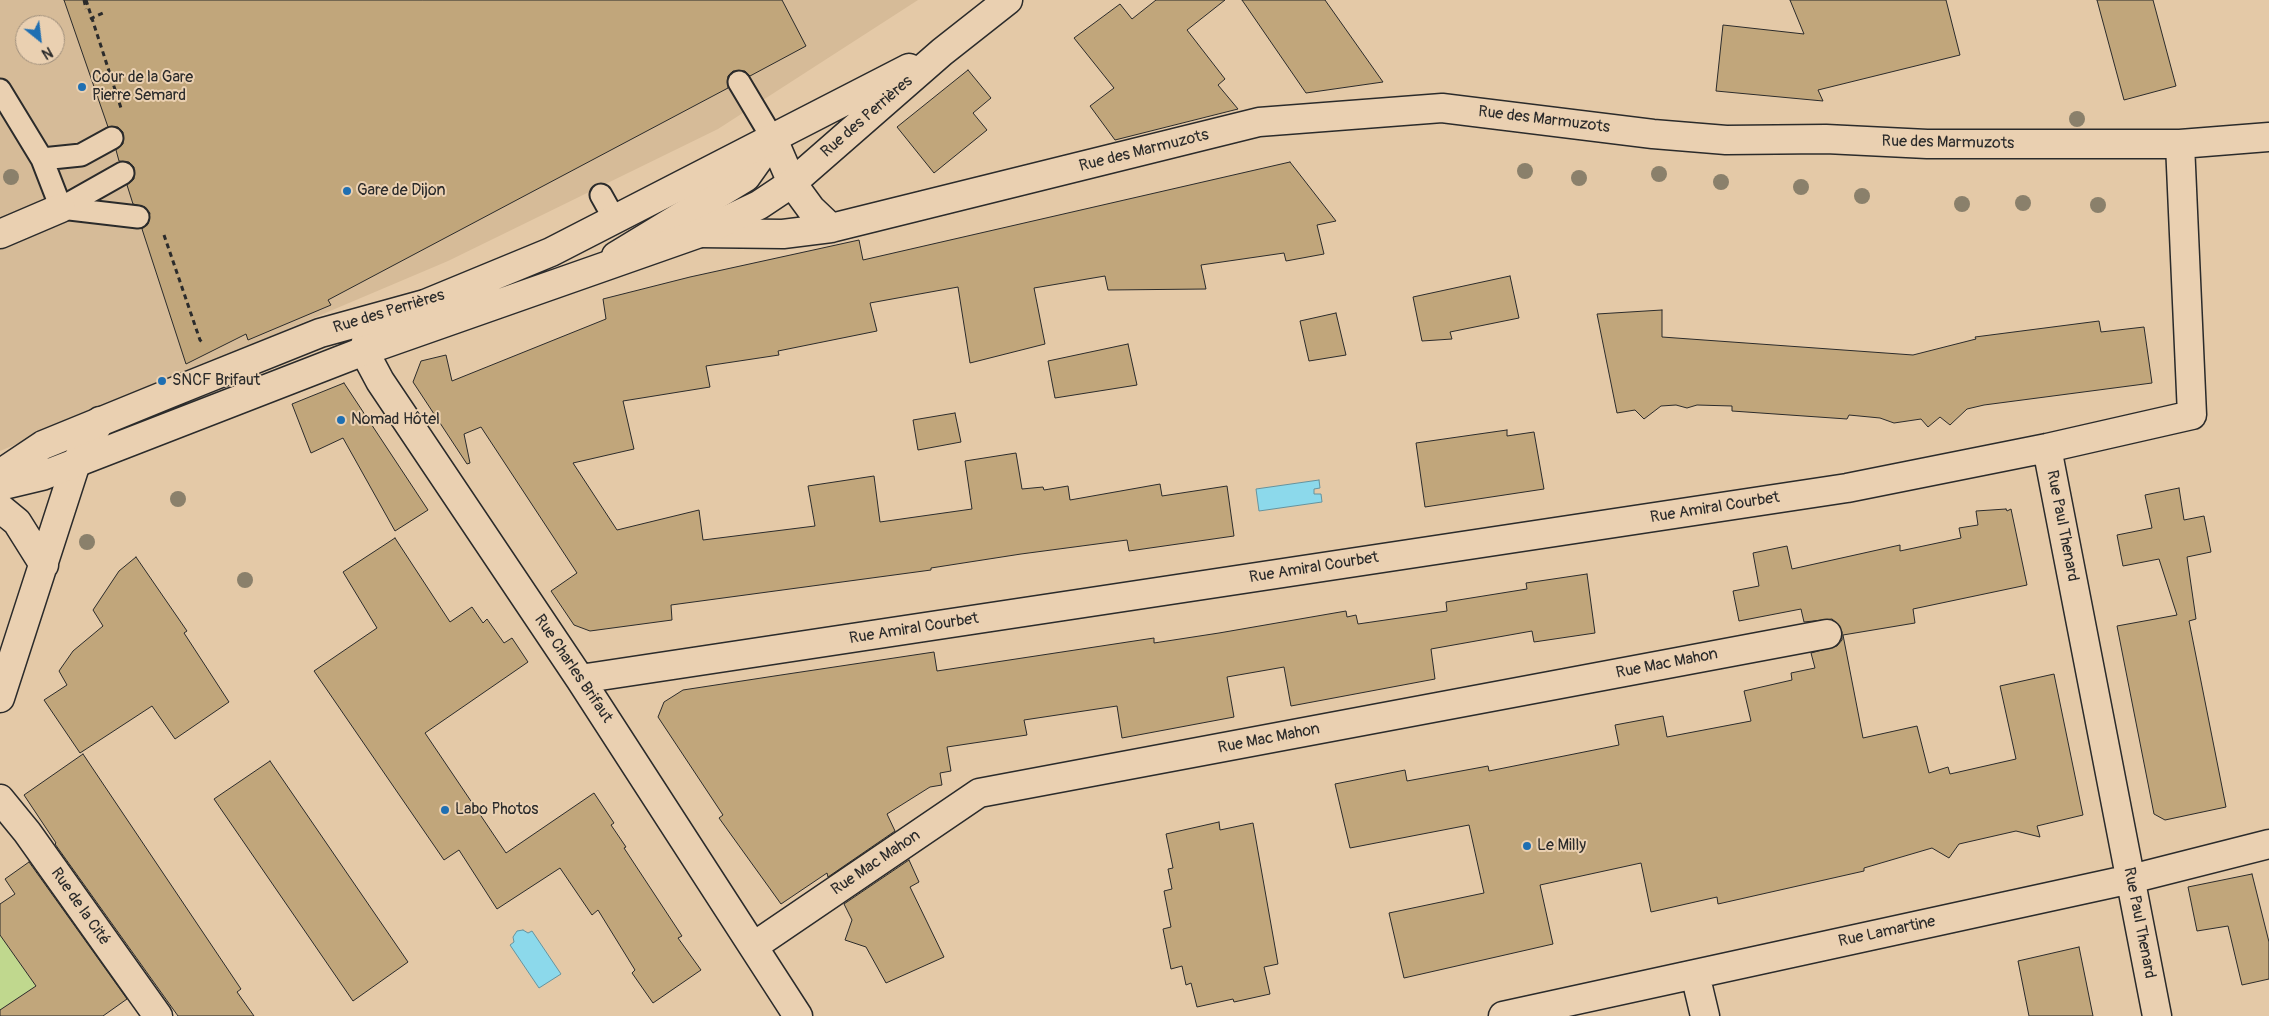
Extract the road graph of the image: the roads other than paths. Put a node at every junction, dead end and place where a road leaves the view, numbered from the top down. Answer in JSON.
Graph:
{"nodes":[{"id":1,"x":1008,"y":0,"type":"edge"},
{"id":2,"x":942,"y":52,"type":"junction"},
{"id":3,"x":739,"y":82,"type":"dead end"},
{"id":4,"x":0,"y":90,"type":"edge"},
{"id":5,"x":2269,"y":137,"type":"edge"},
{"id":6,"x":112,"y":138,"type":"dead end"},
{"id":7,"x":773,"y":139,"type":"junction"},
{"id":8,"x":2180,"y":144,"type":"junction"},
{"id":9,"x":42,"y":160,"type":"junction"},
{"id":10,"x":123,"y":173,"type":"dead end"},
{"id":11,"x":792,"y":183,"type":"junction"},
{"id":12,"x":601,"y":195,"type":"dead end"},
{"id":13,"x":61,"y":208,"type":"junction"},
{"id":14,"x":138,"y":217,"type":"dead end"},
{"id":15,"x":615,"y":220,"type":"junction"},
{"id":16,"x":832,"y":228,"type":"junction"},
{"id":17,"x":7,"y":229,"type":"edge"},
{"id":18,"x":700,"y":233,"type":"junction"},
{"id":19,"x":586,"y":274,"type":"junction"},
{"id":20,"x":371,"y":319,"type":"junction"},
{"id":21,"x":364,"y":351,"type":"junction"},
{"id":22,"x":100,"y":421,"type":"junction"},
{"id":23,"x":2047,"y":448,"type":"junction"},
{"id":24,"x":76,"y":463,"type":"junction"},
{"id":25,"x":0,"y":474,"type":"edge"},
{"id":26,"x":0,"y":486,"type":"edge"},
{"id":27,"x":0,"y":508,"type":"edge"},
{"id":28,"x":44,"y":565,"type":"junction"},
{"id":29,"x":1827,"y":634,"type":"dead end"},
{"id":30,"x":580,"y":679,"type":"junction"},
{"id":31,"x":0,"y":698,"type":"edge"},
{"id":32,"x":0,"y":799,"type":"edge"},
{"id":33,"x":2269,"y":844,"type":"edge"},
{"id":34,"x":2131,"y":879,"type":"junction"},
{"id":35,"x":754,"y":946,"type":"junction"},
{"id":36,"x":1695,"y":974,"type":"junction"},
{"id":37,"x":158,"y":1016,"type":"edge"},
{"id":38,"x":798,"y":1016,"type":"edge"},
{"id":39,"x":1503,"y":1016,"type":"edge"},
{"id":40,"x":1705,"y":1016,"type":"edge"},
{"id":41,"x":2157,"y":1016,"type":"edge"}],
"edges":[{"from":1,"to":2,"type":"street","name":"Rue des Perrières"},
{"from":2,"to":7,"type":"street","name":"Rue des Perrières"},
{"from":2,"to":11,"type":"street","name":"Rue des Perrières"},
{"from":3,"to":7,"type":"lane"},
{"from":4,"to":9,"type":"lane"},
{"from":5,"to":8,"type":"street","name":"Rue des Marmuzots"},
{"from":6,"to":9,"type":"lane"},
{"from":7,"to":11,"type":"street"},
{"from":7,"to":15,"type":"street","name":"Rue des Perrières"},
{"from":7,"to":19,"type":"street","name":"Rue des Perrières"},
{"from":8,"to":16,"type":"street","name":"Rue des Marmuzots"},
{"from":8,"to":23,"type":"street","name":"Rue Paul Thenard"},
{"from":9,"to":13,"type":"lane"},
{"from":10,"to":13,"type":"lane"},
{"from":11,"to":16,"type":"street"},
{"from":11,"to":18,"type":"street","name":"Rue des Perrières"},
{"from":12,"to":15,"type":"lane"},
{"from":13,"to":14,"type":"lane"},
{"from":13,"to":17,"type":"street"},
{"from":15,"to":20,"type":"street","name":"Rue des Perrières"},
{"from":16,"to":18,"type":"street","name":"Rue des Marmuzots"},
{"from":18,"to":19,"type":"street","name":"Rue des Perrières"},
{"from":19,"to":21,"type":"street","name":"Rue des Perrières"},
{"from":20,"to":21,"type":"street"},
{"from":20,"to":22,"type":"street","name":"Rue des Perrières"},
{"from":21,"to":24,"type":"street","name":"Rue des Perrières"},
{"from":21,"to":30,"type":"street","name":"Rue Charles Brifaut"},
{"from":22,"to":24,"type":"street"},
{"from":22,"to":25,"type":"street","name":"Rue des Perrières"},
{"from":23,"to":30,"type":"street","name":"Rue Amiral Courbet"},
{"from":23,"to":34,"type":"street","name":"Rue Paul Thenard"},
{"from":24,"to":26,"type":"street","name":"Rue des Perrières"},
{"from":24,"to":28,"type":"street"},
{"from":27,"to":28,"type":"street"},
{"from":28,"to":31,"type":"street"},
{"from":29,"to":35,"type":"street","name":"Rue Mac Mahon"},
{"from":30,"to":35,"type":"street","name":"Rue Charles Brifaut"},
{"from":32,"to":37,"type":"street","name":"Rue de la Cité"},
{"from":33,"to":34,"type":"street","name":"Rue Lamartine"},
{"from":34,"to":36,"type":"street","name":"Rue Lamartine"},
{"from":34,"to":41,"type":"street","name":"Rue Paul Thenard"},
{"from":35,"to":38,"type":"street","name":"Rue Charles Brifaut"},
{"from":36,"to":39,"type":"street","name":"Rue Lamartine"},
{"from":36,"to":40,"type":"street"}]}
